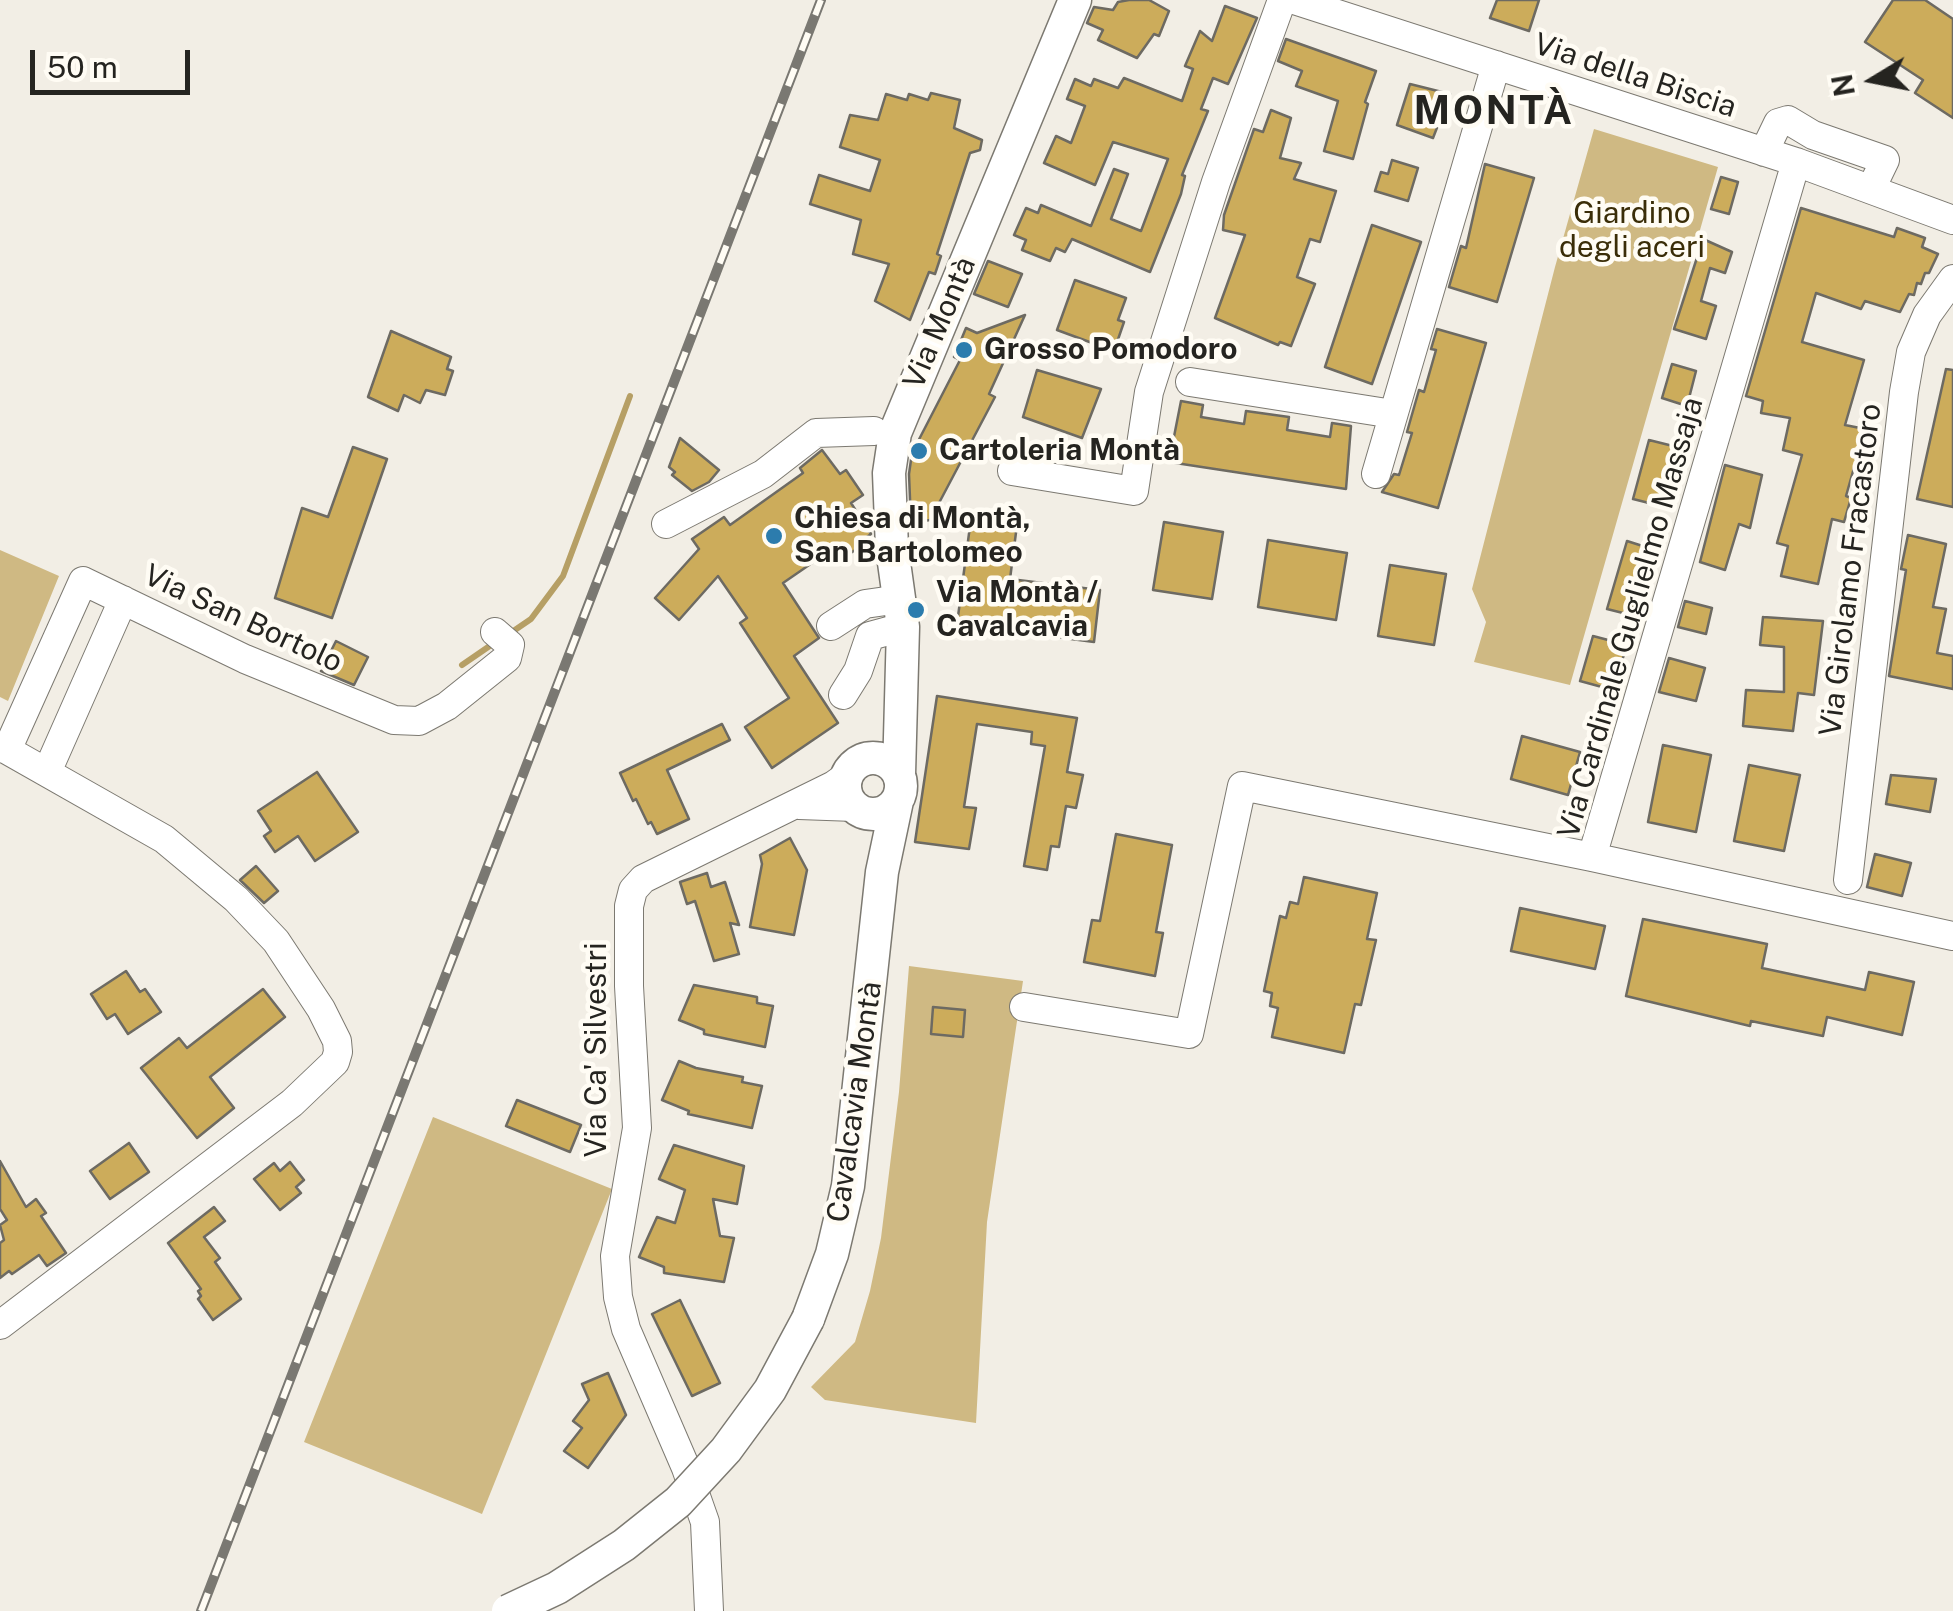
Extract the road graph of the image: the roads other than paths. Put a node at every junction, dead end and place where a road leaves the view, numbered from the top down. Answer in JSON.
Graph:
{"nodes":[{"id":1,"x":1074,"y":0,"type":"edge"},
{"id":2,"x":1282,"y":0,"type":"edge"},
{"id":3,"x":1294,"y":0,"type":"edge"},
{"id":4,"x":1496,"y":65,"type":"junction"},
{"id":5,"x":1764,"y":152,"type":"junction"},
{"id":6,"x":1796,"y":162,"type":"junction"},
{"id":7,"x":1871,"y":189,"type":"junction"},
{"id":8,"x":1953,"y":220,"type":"edge"},
{"id":9,"x":1953,"y":279,"type":"edge"},
{"id":10,"x":1190,"y":382,"type":"dead end"},
{"id":11,"x":1393,"y":414,"type":"junction"},
{"id":12,"x":874,"y":431,"type":"dead end"},
{"id":13,"x":1012,"y":471,"type":"dead end"},
{"id":14,"x":1376,"y":474,"type":"dead end"},
{"id":15,"x":666,"y":524,"type":"dead end"},
{"id":16,"x":123,"y":600,"type":"junction"},
{"id":17,"x":902,"y":612,"type":"junction"},
{"id":18,"x":831,"y":626,"type":"dead end"},
{"id":19,"x":502,"y":639,"type":"dead end"},
{"id":20,"x":902,"y":662,"type":"junction"},
{"id":21,"x":843,"y":696,"type":"dead end"},
{"id":22,"x":3,"y":748,"type":"edge"},
{"id":23,"x":856,"y":767,"type":"junction"},
{"id":24,"x":47,"y":772,"type":"junction"},
{"id":25,"x":898,"y":788,"type":"junction"},
{"id":26,"x":793,"y":806,"type":"junction"},
{"id":27,"x":859,"y":810,"type":"junction"},
{"id":28,"x":1592,"y":856,"type":"junction"},
{"id":29,"x":882,"y":872,"type":"junction"},
{"id":30,"x":1848,"y":880,"type":"dead end"},
{"id":31,"x":1953,"y":936,"type":"edge"},
{"id":32,"x":1024,"y":1007,"type":"dead end"},
{"id":33,"x":0,"y":1325,"type":"edge"},
{"id":34,"x":508,"y":1611,"type":"edge"},
{"id":35,"x":709,"y":1611,"type":"edge"}],
"edges":[{"from":1,"to":17,"type":"main road","name":"Via Montà"},
{"from":2,"to":13,"type":"street"},
{"from":3,"to":4,"type":"street","name":"Via della Biscia"},
{"from":4,"to":5,"type":"street","name":"Via della Biscia"},
{"from":4,"to":11,"type":"street"},
{"from":5,"to":6,"type":"street","name":"Via della Biscia"},
{"from":5,"to":7,"type":"street"},
{"from":6,"to":7,"type":"street","name":"Via della Biscia"},
{"from":6,"to":28,"type":"street","name":"Via Cardinale Guglielmo Massaja"},
{"from":7,"to":8,"type":"street","name":"Via della Biscia"},
{"from":9,"to":30,"type":"street","name":"Via Girolamo Fracastoro"},
{"from":10,"to":11,"type":"street"},
{"from":11,"to":14,"type":"street"},
{"from":12,"to":15,"type":"street"},
{"from":16,"to":19,"type":"street","name":"Via San Bortolo"},
{"from":16,"to":22,"type":"street","name":"Via San Bortolo"},
{"from":16,"to":24,"type":"street"},
{"from":17,"to":18,"type":"street"},
{"from":17,"to":20,"type":"main road","name":"Via Montà"},
{"from":17,"to":21,"type":"street"},
{"from":20,"to":23,"type":"main road","name":"Via Montà"},
{"from":20,"to":25,"type":"main road","name":"Via Montà"},
{"from":22,"to":24,"type":"street","name":"Via San Bortolo"},
{"from":23,"to":25,"type":"main road"},
{"from":23,"to":26,"type":"street"},
{"from":23,"to":27,"type":"main road"},
{"from":24,"to":33,"type":"street","name":"Via San Bortolo"},
{"from":25,"to":27,"type":"main road"},
{"from":25,"to":29,"type":"main road","name":"Cavalcavia Montà"},
{"from":26,"to":27,"type":"street"},
{"from":26,"to":35,"type":"street","name":"Via Ca' Silvestri"},
{"from":27,"to":29,"type":"main road","name":"Cavalcavia Montà"},
{"from":28,"to":31,"type":"street","name":"Via Cardinale Guglielmo Massaja"},
{"from":28,"to":32,"type":"street"},
{"from":29,"to":34,"type":"main road","name":"Cavalcavia Montà","bridge":true}]}
